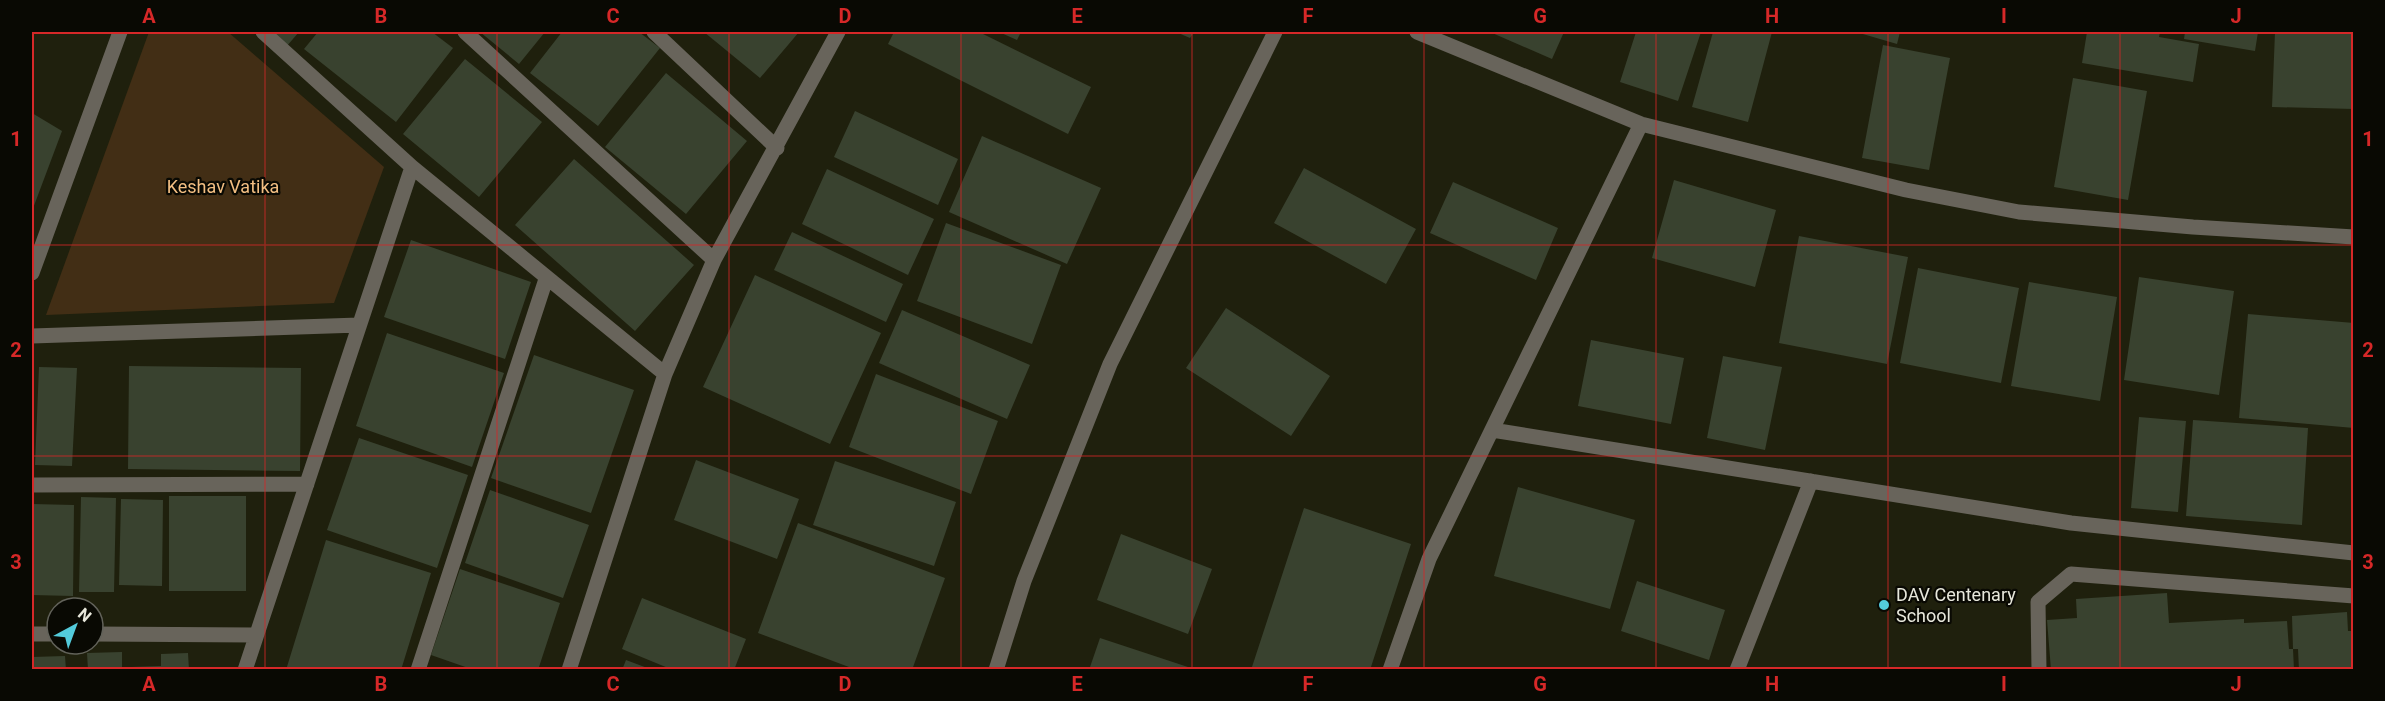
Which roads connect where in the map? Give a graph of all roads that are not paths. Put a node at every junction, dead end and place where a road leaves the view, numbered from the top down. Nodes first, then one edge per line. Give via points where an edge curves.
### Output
1 (120, 32) edge
2 (262, 32) edge
3 (465, 32) edge
4 (654, 32) edge
5 (838, 32) edge
6 (1275, 32) edge
7 (1417, 32) edge
8 (1641, 124) junction
9 (777, 148) junction
10 (412, 166) junction
11 (2354, 237) edge
12 (714, 260) junction
13 (32, 273) edge
14 (546, 279) junction
15 (359, 325) junction
16 (32, 336) edge
17 (665, 374) junction
18 (1492, 430) junction
19 (1811, 481) junction
20 (306, 484) junction
21 (32, 485) edge
22 (2354, 553) edge
23 (2354, 596) edge
24 (105, 634) edge
25 (255, 635) junction
26 (245, 669) edge
27 (418, 669) edge
28 (568, 669) edge
29 (996, 669) edge
30 (1390, 669) edge
31 (1737, 669) edge
32 (2039, 669) edge

1 - 13 street
2 - 10 street
3 - 12 street
4 - 9 street
5 - 9 street
6 - 29 street via 1110,364 1024,581
7 - 8 street
8 - 11 street via 1906,190 2019,212
8 - 18 street
9 - 12 street
10 - 14 street
10 - 15 street
12 - 17 street
14 - 17 street
14 - 27 street
15 - 16 street
15 - 20 street
17 - 28 street
18 - 19 street
18 - 30 street via 1429,559
19 - 22 street via 2071,523
19 - 31 street
20 - 21 street
20 - 25 street
23 - 32 street via 2071,574 2038,602
24 - 25 street
25 - 26 street

